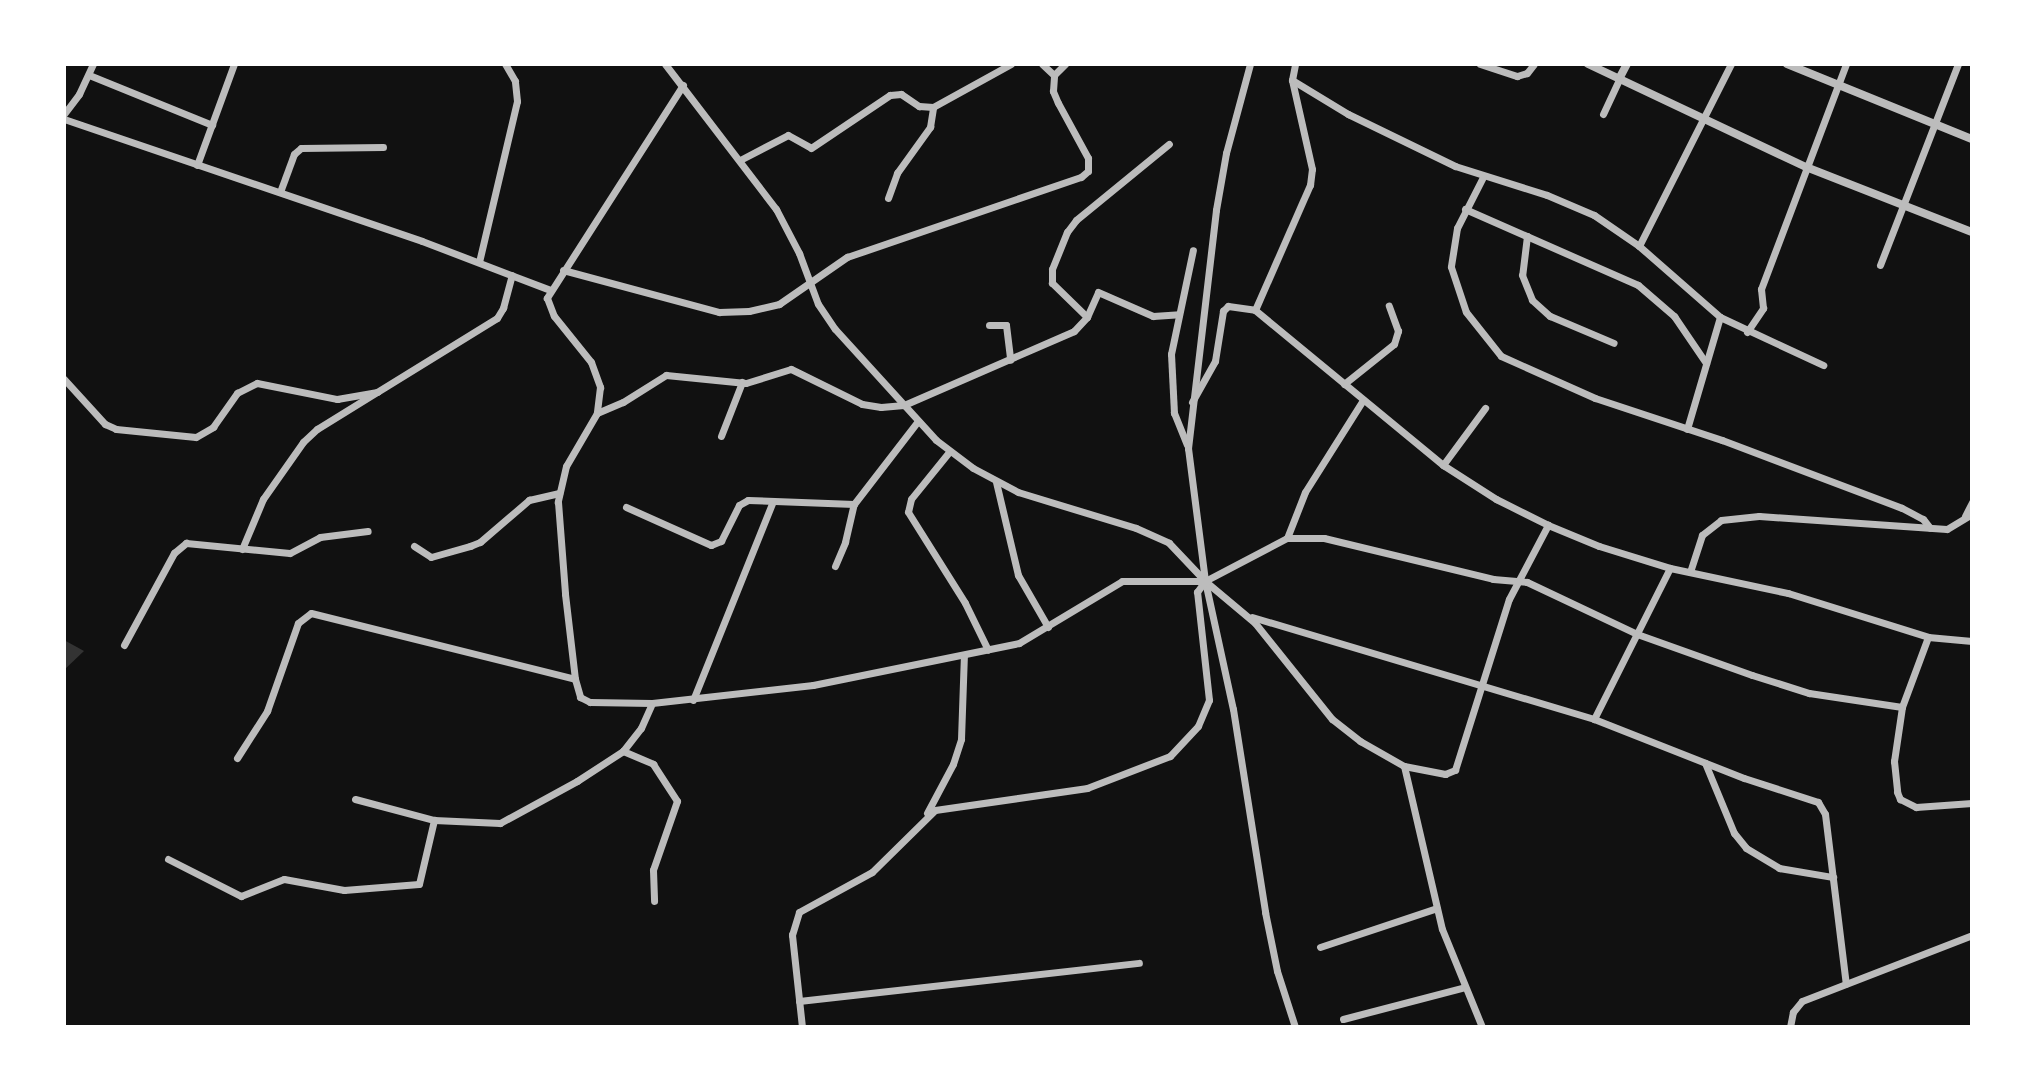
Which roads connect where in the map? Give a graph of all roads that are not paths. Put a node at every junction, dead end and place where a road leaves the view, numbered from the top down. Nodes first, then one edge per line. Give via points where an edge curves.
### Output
1 (93, 64) edge
2 (234, 64) edge
3 (505, 64) edge
4 (665, 64) edge
5 (1011, 64) edge
6 (1042, 64) edge
7 (1065, 64) edge
8 (1250, 64) edge
9 (1295, 64) edge
10 (1480, 64) edge
11 (1534, 64) edge
12 (1588, 64) edge
13 (1627, 64) edge
14 (1731, 64) edge
15 (1787, 64) edge
16 (1846, 64) edge
17 (1958, 64) edge
18 (89, 75) junction
19 (1054, 75) junction
20 (1619, 79) junction
21 (1292, 80) junction
22 (683, 85) junction
23 (1837, 87) junction
24 (933, 107) junction
25 (1603, 114) dead end
26 (64, 116) edge
27 (1704, 119) junction
28 (212, 125) junction
29 (1934, 125) junction
30 (1972, 139) edge
31 (1169, 144) dead end
32 (383, 147) dead end
33 (740, 160) junction
34 (197, 165) junction
35 (1806, 167) junction
36 (1483, 177) junction
37 (280, 192) junction
38 (888, 198) dead end
39 (1902, 208) junction
40 (1465, 209) junction
41 (1972, 232) edge
42 (1527, 236) junction
43 (1639, 246) junction
44 (1193, 250) dead end
45 (479, 262) junction
46 (1880, 265) dead end
47 (563, 270) junction
48 (512, 275) junction
49 (810, 282) junction
50 (550, 290) junction
51 (1389, 306) dead end
52 (1255, 310) junction
53 (1179, 314) junction
54 (1087, 317) junction
55 (1720, 317) junction
56 (989, 325) dead end
57 (1747, 332) junction
58 (1614, 343) dead end
59 (1010, 360) junction
60 (1706, 363) junction
61 (1823, 365) dead end
62 (64, 379) edge
63 (742, 382) junction
64 (1344, 384) junction
65 (377, 392) junction
66 (1363, 400) junction
67 (904, 405) junction
68 (1191, 405) junction
69 (1485, 408) dead end
70 (597, 413) junction
71 (918, 421) junction
72 (1687, 429) junction
73 (721, 436) dead end
74 (1188, 448) junction
75 (949, 452) junction
76 (1443, 465) junction
77 (996, 482) junction
78 (559, 493) junction
79 (773, 501) junction
80 (1972, 502) edge
81 (854, 504) junction
82 (626, 507) dead end
83 (1968, 516) edge
84 (1548, 525) junction
85 (1930, 528) junction
86 (368, 531) dead end
87 (1287, 538) junction
88 (414, 546) dead end
89 (242, 549) junction
90 (835, 566) dead end
91 (1670, 568) junction
92 (1690, 572) junction
93 (1205, 581) junction
94 (1516, 581) junction
95 (1247, 615) junction
96 (1048, 627) junction
97 (1637, 634) junction
98 (1928, 637) junction
99 (1972, 641) edge
100 (124, 645) dead end
101 (988, 650) junction
102 (964, 655) junction
103 (575, 679) junction
104 (1480, 687) junction
105 (693, 700) junction
106 (652, 703) junction
107 (1902, 707) junction
108 (1594, 719) junction
109 (623, 751) junction
110 (237, 758) dead end
111 (1705, 763) junction
112 (1404, 766) junction
113 (355, 799) dead end
114 (1972, 803) edge
115 (926, 815) junction
116 (434, 820) junction
117 (168, 859) dead end
118 (1833, 877) junction
119 (654, 901) dead end
120 (1437, 908) junction
121 (1972, 935) edge
122 (1320, 947) dead end
123 (1139, 963) dead end
124 (1846, 984) junction
125 (1465, 987) junction
126 (799, 1001) junction
127 (1343, 1019) dead end
128 (802, 1027) edge
129 (1295, 1027) edge
130 (1482, 1027) edge
131 (1790, 1027) edge

1 - 18 street
2 - 28 street
3 - 45 street via 515,81 517,101
4 - 22 street
5 - 24 street
6 - 19 street
7 - 19 street
8 - 68 street via 1226,153
9 - 21 street
10 - 11 street via 1508,75 1527,73
12 - 20 street
13 - 20 street
14 - 27 street
15 - 23 street
16 - 23 street
17 - 29 street
18 - 26 street
18 - 28 street
19 - 49 street via 1053,91 1088,158 1088,171 1081,177 847,257
20 - 25 street
20 - 27 street
21 - 36 street via 1348,114
21 - 52 street via 1311,161 1310,185
22 - 33 street
22 - 47 street
23 - 29 street
23 - 35 street
24 - 33 street via 890,95 811,148 788,135
24 - 38 street via 930,127 897,173
26 - 34 street
27 - 35 street
27 - 43 street
28 - 34 street
29 - 30 street
29 - 39 street
31 - 54 street via 1067,232 1051,276 1055,288
32 - 37 street via 301,148
33 - 49 street via 789,231
34 - 37 street
35 - 39 street
35 - 57 street via 1761,289 1763,308
36 - 40 street
36 - 43 street via 1568,202
37 - 45 street
39 - 41 street
39 - 46 street
40 - 42 street
40 - 72 street via 1451,267 1466,312 1491,347 1524,370
42 - 58 street via 1522,275 1532,300 1550,316
42 - 60 street via 1651,294 1674,316
43 - 55 street
44 - 53 street
45 - 48 street
47 - 49 street via 719,312 779,304
47 - 50 street
48 - 50 street
48 - 65 street via 497,318
49 - 67 street via 835,329
50 - 70 street via 547,298 554,316 597,376
51 - 64 street via 1398,331 1394,344
52 - 64 street
52 - 68 street via 1228,306 1223,311 1215,361
53 - 54 street via 1153,316 1101,292
53 - 74 street via 1171,377 1174,413
54 - 59 street via 1074,331
55 - 57 street
55 - 60 street
56 - 59 street via 1006,325
57 - 61 street
59 - 67 street
60 - 72 street
62 - 65 street via 105,424 185,437 204,434 237,393 257,383 337,399
63 - 67 street via 791,369 862,404
63 - 70 street via 666,375
63 - 73 street
64 - 66 street
65 - 89 street via 303,442 263,499
66 - 76 street
66 - 87 street via 1305,492
67 - 71 street
68 - 74 street
69 - 76 street
70 - 78 street via 566,466
71 - 75 street
71 - 81 street
72 - 85 street via 1902,508
74 - 93 street
75 - 77 street
75 - 101 street via 911,499 908,512
76 - 84 street
77 - 93 street via 1155,535 1181,552
77 - 96 street via 1018,575
78 - 88 street via 529,500 480,542 431,557
78 - 103 street
79 - 81 street
79 - 82 street via 739,505 721,541 711,545
79 - 105 street
80 - 83 street
81 - 90 street
83 - 85 street via 1947,529
84 - 91 street
84 - 94 street
85 - 92 street via 1734,517 1702,535
86 - 89 street via 320,537 290,553
87 - 93 street
87 - 94 street via 1334,539
89 - 100 street via 180,546
91 - 92 street
91 - 97 street
92 - 98 street via 1788,593
93 - 95 street
93 - 96 street via 1122,581
93 - 115 street via 1195,598 1209,700 1180,749 1148,767 1087,788 944,807
93 - 129 street via 1233,709 1277,971
94 - 97 street via 1536,585
94 - 104 street
95 - 104 street
95 - 112 street via 1332,719
96 - 101 street via 1019,643
97 - 107 street via 1809,693
97 - 108 street
98 - 99 street
98 - 107 street
101 - 102 street
102 - 105 street via 784,690
102 - 115 street via 961,739
103 - 106 street via 585,701
103 - 110 street via 311,613 298,623 267,711
104 - 108 street
104 - 112 street via 1455,770 1445,774
105 - 106 street
106 - 109 street
107 - 114 street via 1894,761 1900,799 1908,806
108 - 111 street
109 - 116 street via 500,823
109 - 119 street via 653,764 677,801 653,870
111 - 118 street via 1734,833 1746,848 1779,868
111 - 118 street via 1818,802 1825,814
112 - 120 street
113 - 116 street
115 - 126 street via 872,872 794,918
116 - 117 street via 419,884 344,890 278,879 241,896
118 - 124 street
120 - 122 street
120 - 125 street
121 - 124 street
123 - 126 street
124 - 131 street via 1802,1001
125 - 127 street
125 - 130 street
126 - 128 street

